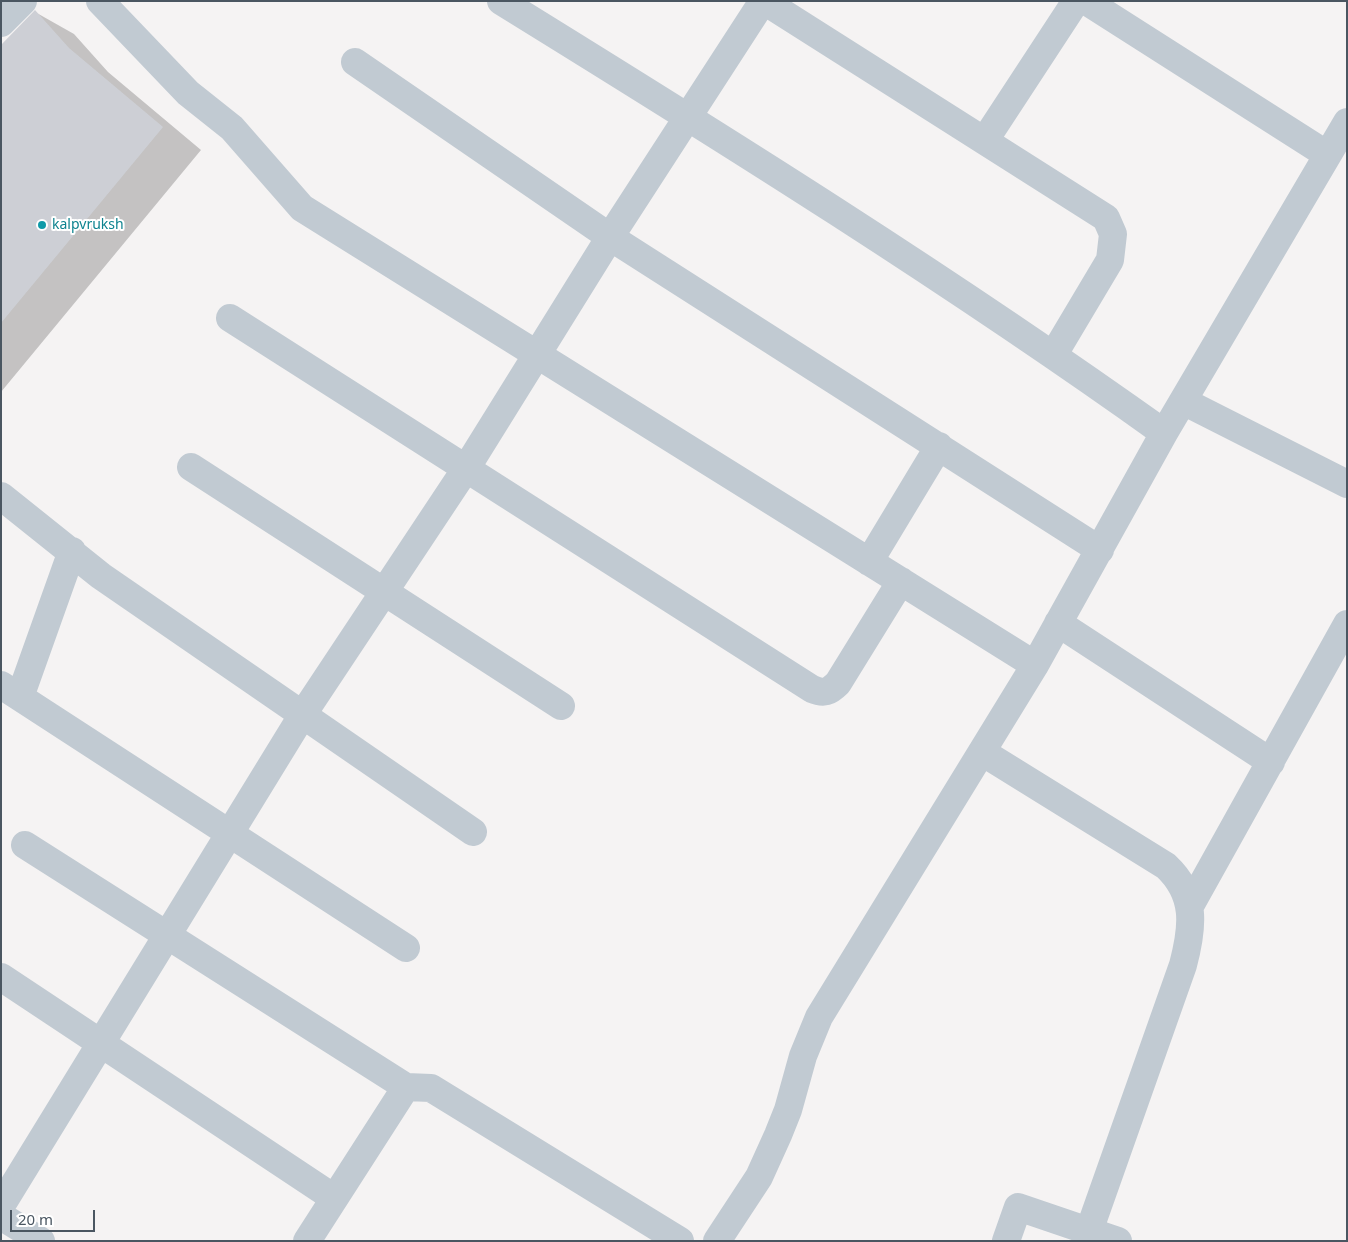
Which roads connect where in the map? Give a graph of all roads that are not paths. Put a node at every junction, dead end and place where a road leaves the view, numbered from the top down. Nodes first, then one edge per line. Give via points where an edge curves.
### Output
1 (23, 1) edge
2 (100, 1) edge
3 (501, 1) edge
4 (764, 1) edge
5 (1076, 1) edge
6 (1086, 1) edge
7 (1, 23) edge
8 (356, 62) dead end
9 (688, 116) junction
10 (1347, 122) edge
11 (985, 140) junction
12 (1326, 154) junction
13 (610, 237) junction
14 (230, 318) dead end
15 (1054, 354) junction
16 (536, 355) junction
17 (1183, 401) junction
18 (1164, 433) junction
19 (939, 446) junction
20 (191, 467) dead end
21 (466, 467) junction
22 (1347, 484) edge
23 (1, 496) edge
24 (1100, 550) junction
25 (72, 551) junction
26 (869, 562) junction
27 (901, 581) junction
28 (384, 592) junction
29 (1058, 623) junction
30 (1347, 624) edge
31 (1035, 665) junction
32 (10, 691) edge
33 (562, 706) dead end
34 (303, 714) junction
35 (982, 752) junction
36 (1270, 762) junction
37 (230, 832) junction
38 (473, 832) dead end
39 (25, 845) dead end
40 (1190, 906) junction
41 (167, 936) junction
42 (406, 948) dead end
43 (1, 977) edge
44 (102, 1042) junction
45 (406, 1087) junction
46 (334, 1198) junction
47 (1, 1206) edge
48 (1, 1216) edge
49 (1089, 1230) junction
50 (41, 1241) edge
51 (307, 1241) edge
52 (680, 1241) edge
53 (717, 1241) edge
54 (1006, 1241) edge
55 (1118, 1241) edge

1 - 7 street
2 - 16 street via 188,93 232,128 302,208
3 - 9 street
4 - 9 street
4 - 11 street
5 - 11 street
6 - 12 street
8 - 13 street
9 - 13 street
9 - 15 street
10 - 12 street
11 - 15 street via 1100,213 1113,234 1110,260
12 - 17 street
13 - 16 street
13 - 19 street
14 - 21 street
15 - 18 street
16 - 21 street
16 - 26 street
17 - 18 street
17 - 22 street
18 - 24 street
19 - 24 street
19 - 26 street
20 - 28 street
21 - 27 street via 821,692 829,691 838,683
21 - 28 street
23 - 25 street
24 - 29 street
25 - 32 street
25 - 34 street via 101,576
26 - 27 street
27 - 31 street
28 - 33 street
28 - 34 street
29 - 31 street
29 - 36 street
30 - 36 street
31 - 35 street
32 - 37 street
34 - 37 street
34 - 38 street
35 - 40 street via 1166,866 1185,888
35 - 53 street via 819,1017 803,1056 788,1110 759,1177
36 - 40 street
37 - 41 street
37 - 42 street
39 - 41 street
40 - 49 street via 1189,942 1183,965
41 - 44 street
41 - 45 street
43 - 44 street
44 - 46 street
44 - 47 street
45 - 46 street
45 - 52 street via 431,1088
46 - 51 street
48 - 50 street
49 - 54 street via 1018,1207
49 - 55 street

